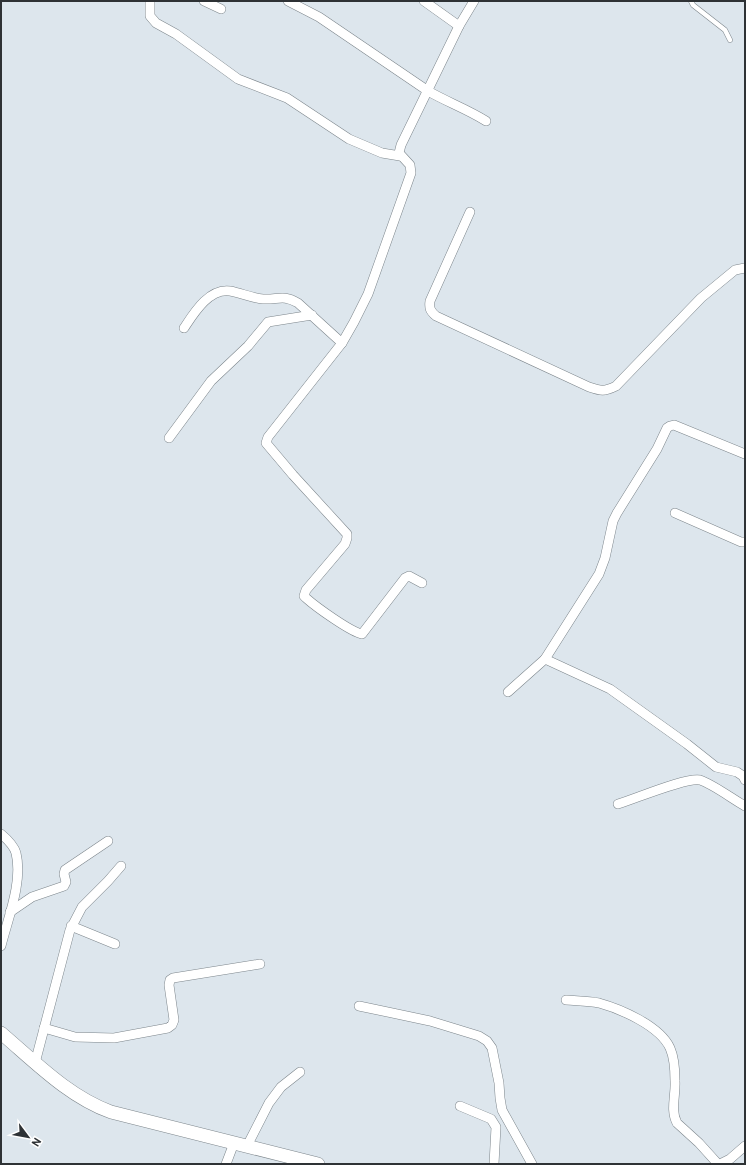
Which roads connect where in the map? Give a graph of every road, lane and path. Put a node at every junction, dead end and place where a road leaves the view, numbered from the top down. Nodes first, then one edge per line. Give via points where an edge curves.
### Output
1 (150, 1) edge
2 (204, 1) edge
3 (288, 1) edge
4 (424, 1) edge
5 (474, 1) edge
6 (691, 1) edge
7 (221, 8) dead end
8 (459, 26) junction
9 (730, 40) dead end
10 (428, 91) junction
11 (486, 121) dead end
12 (400, 156) junction
13 (470, 212) dead end
14 (745, 268) edge
15 (312, 315) junction
16 (184, 328) dead end
17 (342, 342) junction
18 (169, 438) dead end
19 (745, 454) edge
20 (675, 513) dead end
21 (745, 542) edge
22 (422, 583) dead end
23 (545, 659) junction
24 (508, 692) dead end
25 (745, 780) edge
26 (618, 804) dead end
27 (745, 806) edge
28 (1, 834) edge
29 (108, 840) dead end
30 (121, 866) dead end
31 (10, 912) junction
32 (71, 926) junction
33 (115, 944) dead end
34 (1, 946) edge
35 (260, 964) dead end
36 (566, 1000) dead end
37 (359, 1006) dead end
38 (44, 1028) junction
39 (1, 1033) edge
40 (35, 1063) junction
41 (300, 1072) dead end
42 (460, 1106) dead end
43 (234, 1143) junction
44 (247, 1146) junction
45 (745, 1146) edge
46 (226, 1164) edge
47 (318, 1164) edge
48 (494, 1164) edge
49 (532, 1164) edge
50 (719, 1164) edge

1 - 12 street via 150,16 156,23 176,34 238,78 287,98 349,139 382,153
2 - 7 street
3 - 10 street via 319,16
4 - 8 street
5 - 8 street
6 - 9 lane via 725,30
8 - 10 street
10 - 11 street
10 - 12 street via 401,146
12 - 17 street via 410,165 411,173 368,294
13 - 14 street via 430,301 431,312 598,390 606,391 616,386 700,298 735,270
15 - 16 street via 291,298 260,298 228,291 214,295 200,306
15 - 17 street
15 - 18 street via 268,322 248,346 211,381
17 - 22 street via 266,440 269,448 347,534 345,544 306,590 304,596 340,622 362,634 405,578 409,576
19 - 23 street via 674,425 667,428 613,521 599,574
20 - 21 street
23 - 24 street
23 - 25 street via 610,689 716,767 737,772
26 - 27 street via 684,781 699,780
28 - 31 street via 7,838 16,852 19,874
29 - 31 street via 65,870 64,886 32,897
30 - 32 street via 82,907
31 - 34 street
32 - 33 street
32 - 38 street
35 - 38 street via 170,980 174,1020 168,1028 114,1038 75,1037
36 - 50 street via 598,1003 621,1011 639,1019 665,1040 670,1048 675,1081 675,1120
37 - 49 street via 430,1021 487,1040 492,1048 502,1110
38 - 40 street
39 - 40 main road
40 - 43 main road via 84,1100 99,1108
41 - 44 street via 281,1087 269,1103
42 - 48 street via 494,1122
43 - 44 main road
43 - 46 street
44 - 47 main road via 283,1158
45 - 50 street

